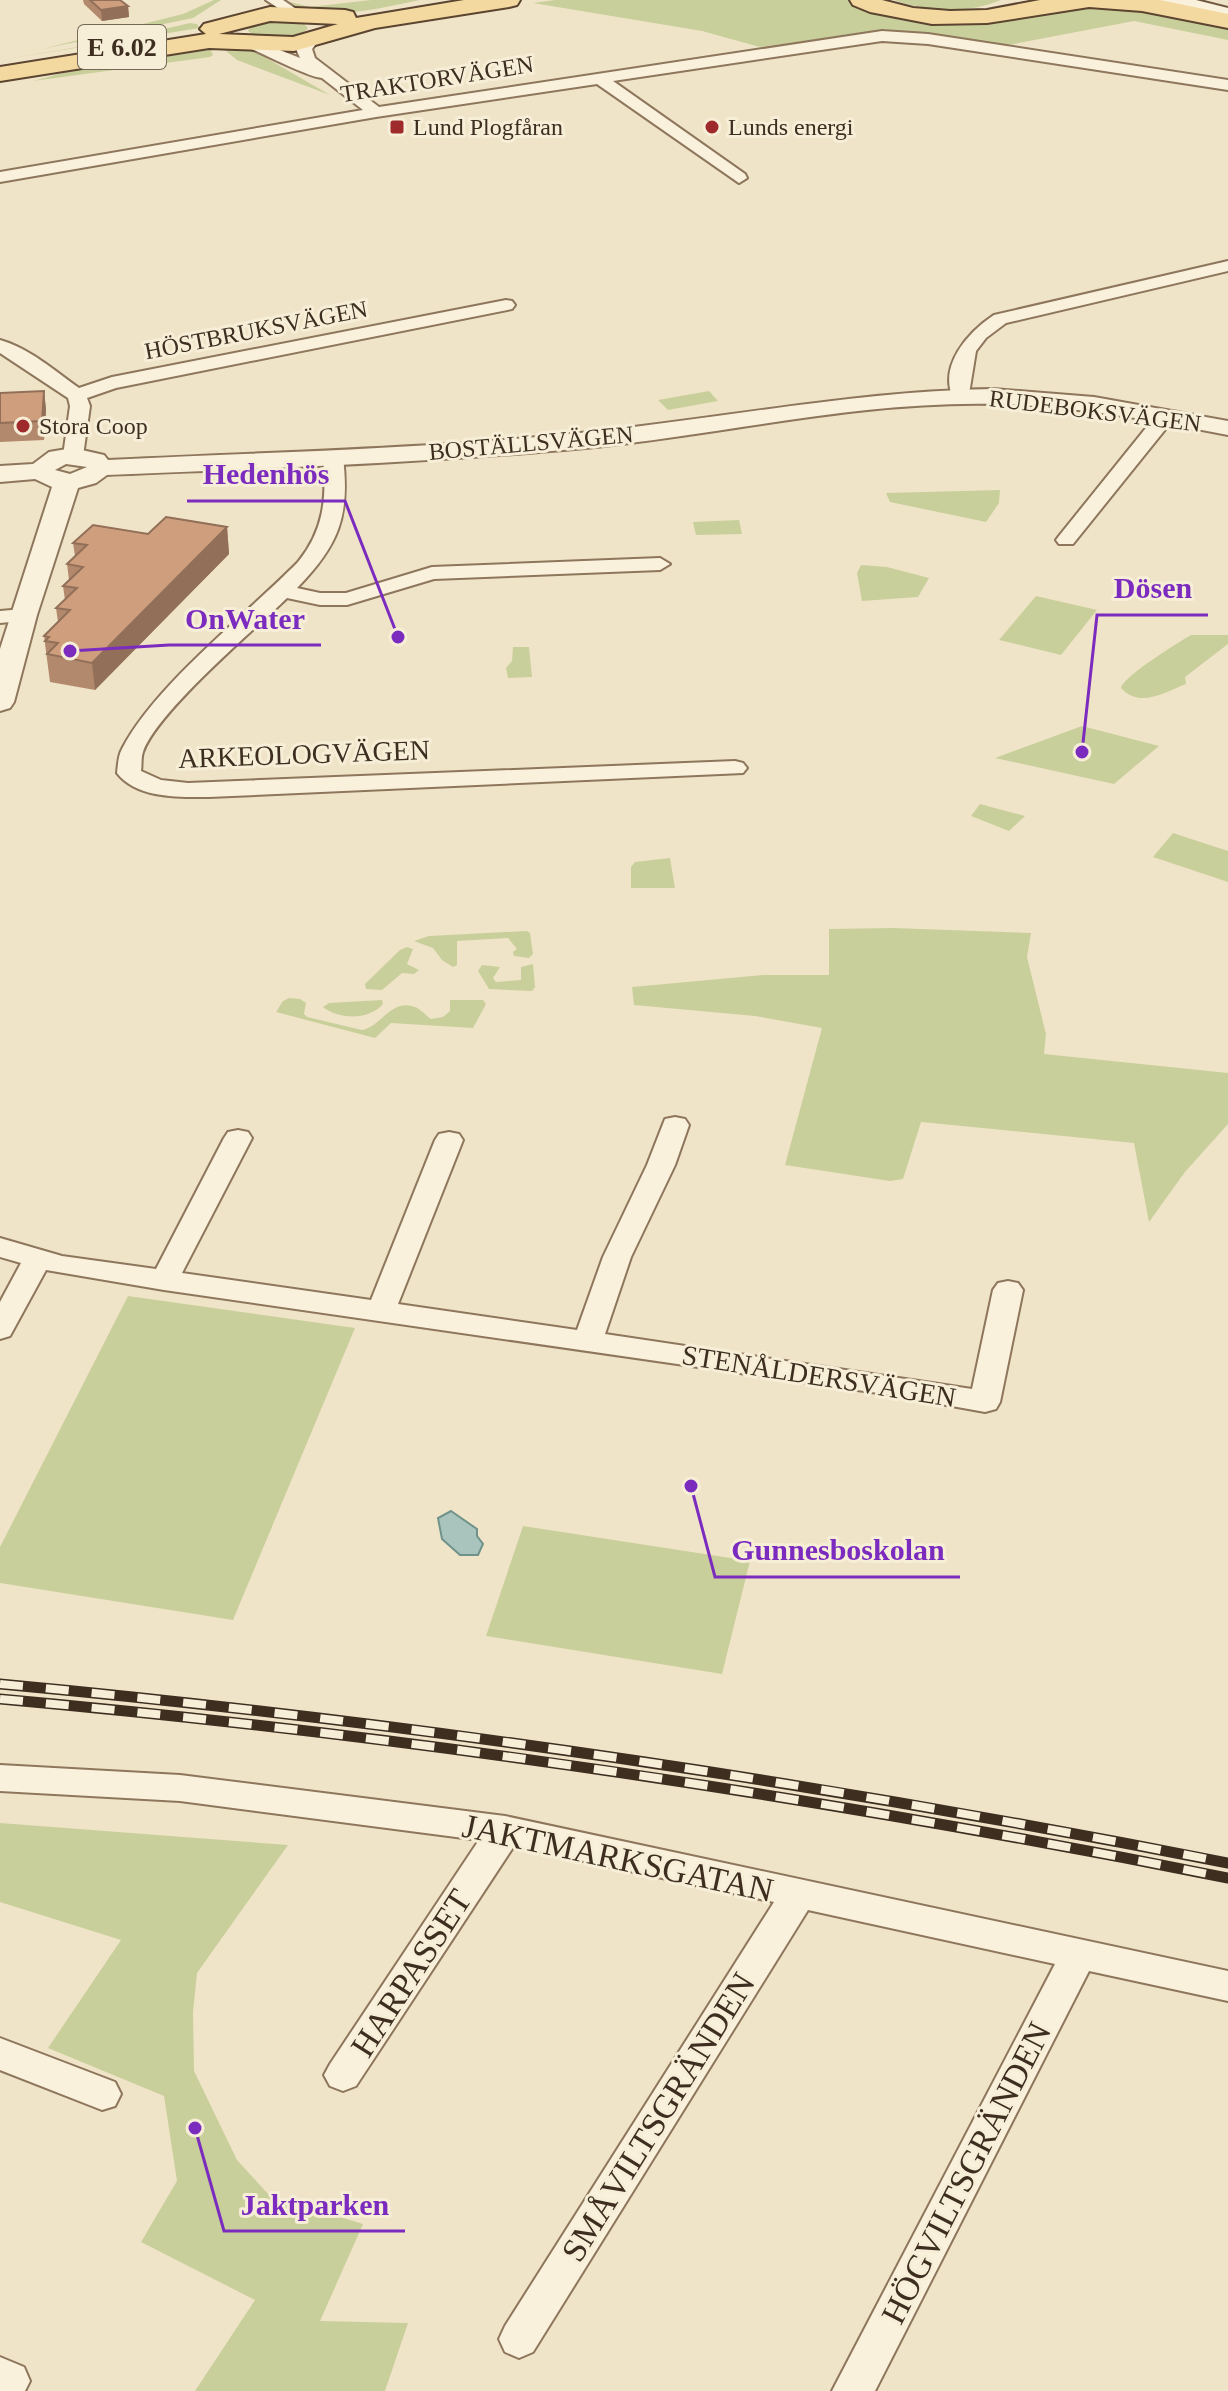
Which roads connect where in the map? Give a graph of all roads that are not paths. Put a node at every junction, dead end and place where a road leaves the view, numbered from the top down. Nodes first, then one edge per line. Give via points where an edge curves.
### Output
1 (273, 0) edge
2 (509, 0) edge
3 (534, 0) edge
4 (861, 0) edge
5 (885, 0) edge
6 (1018, 0) edge
7 (1144, 0) edge
8 (1167, 0) edge
9 (457, 3) edge
10 (1193, 6) joint
11 (1228, 18) edge
12 (248, 24) edge
13 (309, 27) junction
14 (0, 64) edge
15 (0, 74) edge
16 (599, 78) junction
17 (331, 80) junction
18 (1228, 85) edge
19 (376, 112) junction
20 (0, 177) edge
21 (739, 178) dead end
22 (1228, 266) edge
23 (506, 305) dead end
24 (0, 346) edge
25 (77, 395) junction
26 (961, 396) junction
27 (1165, 417) junction
28 (1228, 428) edge
29 (333, 457) junction
30 (60, 469) junction
31 (0, 474) edge
32 (1066, 540) dead end
33 (660, 564) dead end
34 (284, 591) junction
35 (11, 616) edge
36 (0, 702) edge
37 (735, 768) dead end
38 (675, 1125) dead end
39 (238, 1138) dead end
40 (449, 1140) dead end
41 (0, 1247) edge
42 (38, 1258) junction
43 (164, 1281) junction
44 (1008, 1290) dead end
45 (381, 1311) junction
46 (0, 1329) edge
47 (587, 1342) junction
48 (0, 1778) edge
49 (505, 1830) junction
50 (798, 1895) junction
51 (1078, 1956) junction
52 (1223, 1985) edge
53 (0, 2054) edge
54 (343, 2075) dead end
55 (102, 2094) dead end
56 (519, 2339) dead end
57 (853, 2391) edge

1 - 13 street
2 - 9 main road
3 - 9 main road
4 - 11 main road via 936,18 992,16 1101,0
5 - 6 main road via 944,12
7 - 11 main road
8 - 10 main road
9 - 13 main road via 372,21
10 - 11 main road
12 - 13 main road via 283,45
12 - 14 main road, E 6.02
12 - 15 main road, E 6.02 via 209,41
12 - 17 street via 278,53
13 - 17 street via 305,54
16 - 18 street, TRAKTORVÄGEN via 882,36
16 - 19 street, TRAKTORVÄGEN
16 - 21 street
17 - 19 street
19 - 20 street, TRAKTORVÄGEN
22 - 26 street via 1000,319 967,347 959,372
23 - 25 street, HÖSTBRUKSVÄGEN via 127,379
24 - 25 street
25 - 30 street via 80,406
26 - 27 street, RUDEBOKSVÄGEN
26 - 29 street, BOSTÄLLSVÄGEN via 587,440
27 - 28 street, RUDEBOKSVÄGEN
27 - 32 street
29 - 30 street, BOSTÄLLSVÄGEN via 100,468 90,477
29 - 34 street, ARKEOLOGVÄGEN via 334,518 314,558
30 - 31 street, BOSTÄLLSVÄGEN
30 - 35 street
33 - 34 street via 432,573 347,599
34 - 37 street, ARKEOLOGVÄGEN via 209,658 160,713 129,756 129,773 167,788 204,790
35 - 36 street
38 - 47 street via 617,1257
39 - 43 street
40 - 45 street
41 - 42 street, STENÅLDERSVÄGEN
42 - 43 street, STENÅLDERSVÄGEN
42 - 46 street
43 - 45 street, STENÅLDERSVÄGEN
44 - 47 street, STENÅLDERSVÄGEN via 985,1402
45 - 47 street, STENÅLDERSVÄGEN
48 - 49 street, JAKTMARKSGATAN via 180,1788
49 - 50 street, JAKTMARKSGATAN
49 - 54 street, HARPASSET
50 - 51 street, JAKTMARKSGATAN
50 - 56 street, SMÅVILTSGRÄNDEN
51 - 52 street, JAKTMARKSGATAN
51 - 57 street, HÖGVILTSGRÄNDEN
53 - 55 street

